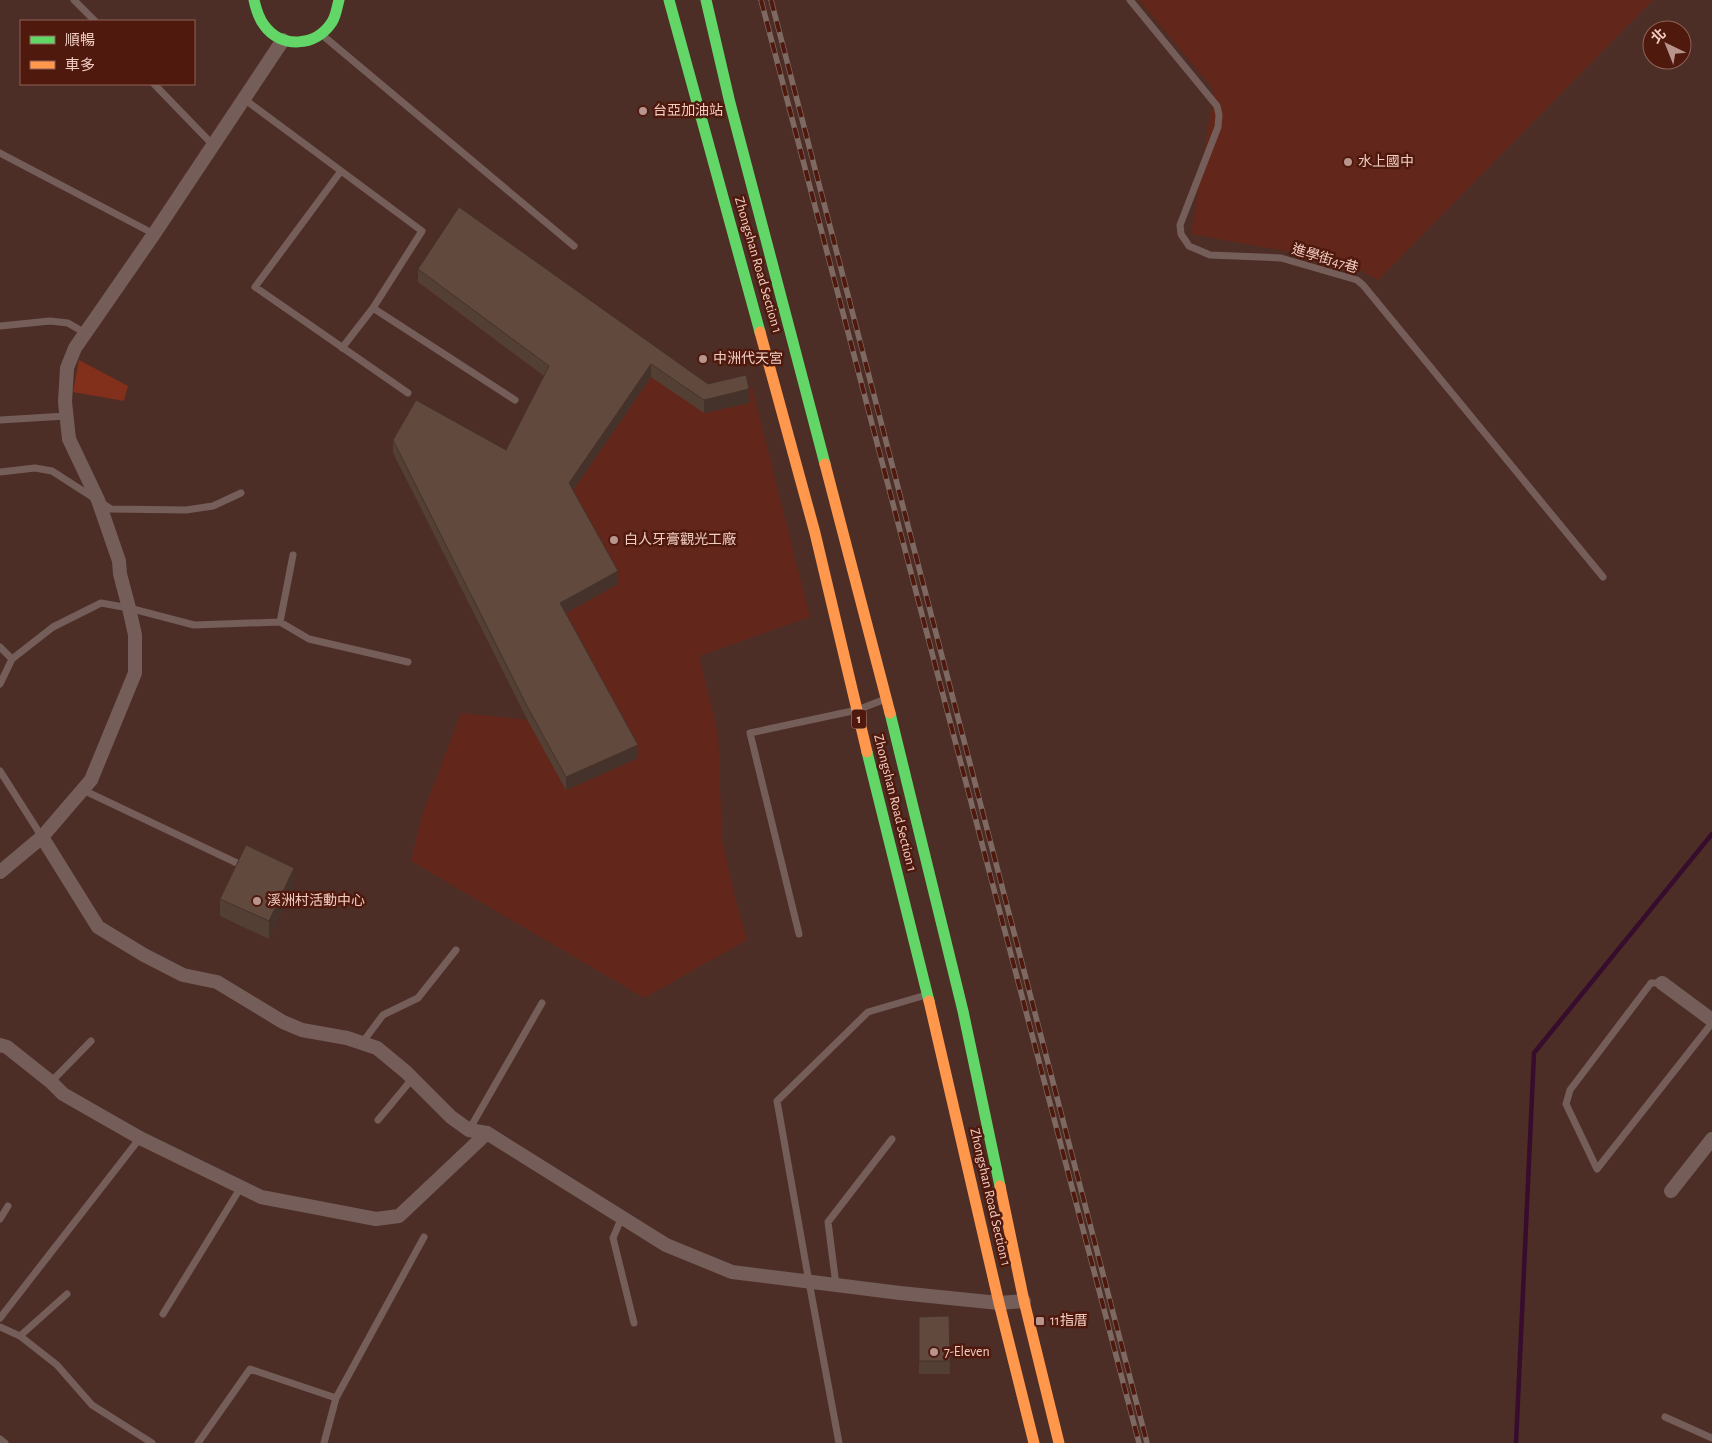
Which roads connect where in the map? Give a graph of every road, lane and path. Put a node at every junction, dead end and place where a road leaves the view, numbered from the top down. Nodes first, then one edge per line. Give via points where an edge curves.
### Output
1 (74, 0) edge
2 (254, 0) edge
3 (339, 0) edge
4 (669, 0) edge
5 (706, 0) edge
6 (1130, 0) edge
7 (94, 20) edge
8 (321, 34) junction
9 (282, 40) junction
10 (155, 85) edge
11 (244, 99) junction
12 (722, 104) junction
13 (698, 107) junction
14 (213, 145) junction
15 (0, 153) edge
16 (341, 171) junction
17 (154, 234) junction
18 (574, 246) dead end
19 (374, 308) junction
20 (0, 326) edge
21 (85, 333) junction
22 (342, 348) junction
23 (408, 393) dead end
24 (515, 400) dead end
25 (66, 416) junction
26 (0, 420) edge
27 (0, 472) edge
28 (241, 493) dead end
29 (98, 500) junction
30 (293, 555) dead end
31 (1602, 577) dead end
32 (130, 608) junction
33 (280, 622) junction
34 (0, 647) edge
35 (12, 659) junction
36 (408, 662) dead end
37 (0, 684) edge
38 (887, 699) junction
39 (857, 710) junction
40 (0, 771) edge
41 (83, 790) junction
42 (42, 837) junction
43 (240, 864) edge
44 (0, 872) edge
45 (799, 934) dead end
46 (456, 950) dead end
47 (1662, 983) joint
48 (927, 995) junction
49 (542, 1003) dead end
50 (1712, 1022) edge
51 (91, 1041) dead end
52 (362, 1043) junction
53 (0, 1045) edge
54 (412, 1080) junction
55 (51, 1082) junction
56 (378, 1120) dead end
57 (469, 1130) junction
58 (487, 1133) junction
59 (140, 1138) junction
60 (892, 1139) dead end
61 (1712, 1139) edge
62 (241, 1187) junction
63 (1672, 1191) dead end
64 (8, 1206) dead end
65 (621, 1218) junction
66 (0, 1219) edge
67 (424, 1237) dead end
68 (809, 1282) junction
69 (836, 1285) junction
70 (66, 1294) dead end
71 (1024, 1301) junction
72 (999, 1303) junction
73 (163, 1314) dead end
74 (0, 1318) edge
75 (634, 1323) dead end
76 (0, 1327) edge
77 (20, 1336) junction
78 (336, 1398) junction
79 (1665, 1417) dead end
80 (1712, 1438) edge
81 (0, 1439) edge
82 (5, 1443) edge
83 (152, 1443) edge
84 (198, 1443) edge
85 (324, 1443) edge
86 (839, 1443) edge
87 (1034, 1443) edge
88 (1059, 1443) edge

1 - 7 lane
2 - 9 main road via 261,24
3 - 8 main road via 330,25
4 - 13 main road, Zhongshan Road Section 1 / 1
5 - 12 main road, Zhongshan Road Section 1
6 - 31 lane, 進學街47巷 via 1217,106 1218,127 1180,225 1181,234 1189,246 1210,255 1281,258 1357,280
8 - 9 main road via 296,42
8 - 18 lane
9 - 11 street
10 - 14 lane
11 - 14 street
11 - 16 lane
12 - 13 main road
12 - 38 main road, Zhongshan Road Section 1
13 - 39 main road, Zhongshan Road Section 1 / 1 via 815,533
14 - 17 street
15 - 17 lane
16 - 19 lane via 422,232
16 - 22 lane via 255,287
17 - 21 street
19 - 22 lane
19 - 24 lane
20 - 21 lane via 50,321 68,323
21 - 25 street via 67,368
22 - 23 lane
25 - 26 lane
25 - 29 street via 69,439
27 - 29 lane via 34,468 52,471
28 - 29 lane via 213,506 186,510 111,509
29 - 32 street via 119,561
30 - 33 lane
32 - 33 lane via 194,625
32 - 35 lane via 101,603 53,626
32 - 41 street via 136,673 91,780
33 - 36 lane via 309,639
34 - 35 lane
35 - 37 lane
38 - 39 lane
38 - 71 main road, Zhongshan Road Section 1 via 963,1011
39 - 45 lane via 750,734
39 - 48 main road, Zhongshan Road Section 1 / 1
40 - 42 lane
41 - 42 street
41 - 43 lane
42 - 44 street
42 - 52 street via 98,927 183,975 217,982 283,1022 302,1030
46 - 52 lane via 418,998 383,1016
47 - 50 street
47 - 50 lane via 1651,983 1566,1098 1597,1169
48 - 68 lane via 868,1012 777,1101
48 - 72 main road, Zhongshan Road Section 1 / 1
49 - 57 lane
51 - 55 lane
52 - 54 street via 377,1048
53 - 55 street
54 - 56 lane
54 - 57 street
55 - 59 street via 63,1094
57 - 58 street
58 - 62 street via 399,1216 376,1218 261,1198
58 - 65 street
59 - 62 street
59 - 74 lane
60 - 69 lane via 828,1222
61 - 63 street
62 - 73 lane
64 - 66 lane
65 - 68 street via 666,1246 732,1272
65 - 75 lane via 613,1238
67 - 78 lane
68 - 69 street
68 - 86 lane
69 - 72 street
70 - 77 lane
71 - 72 street
71 - 88 main road, Zhongshan Road Section 1
72 - 87 main road, Zhongshan Road Section 1 / 1
76 - 77 lane
77 - 83 lane via 57,1365 92,1404
78 - 84 lane via 250,1369
78 - 85 lane
79 - 80 lane
81 - 82 lane

